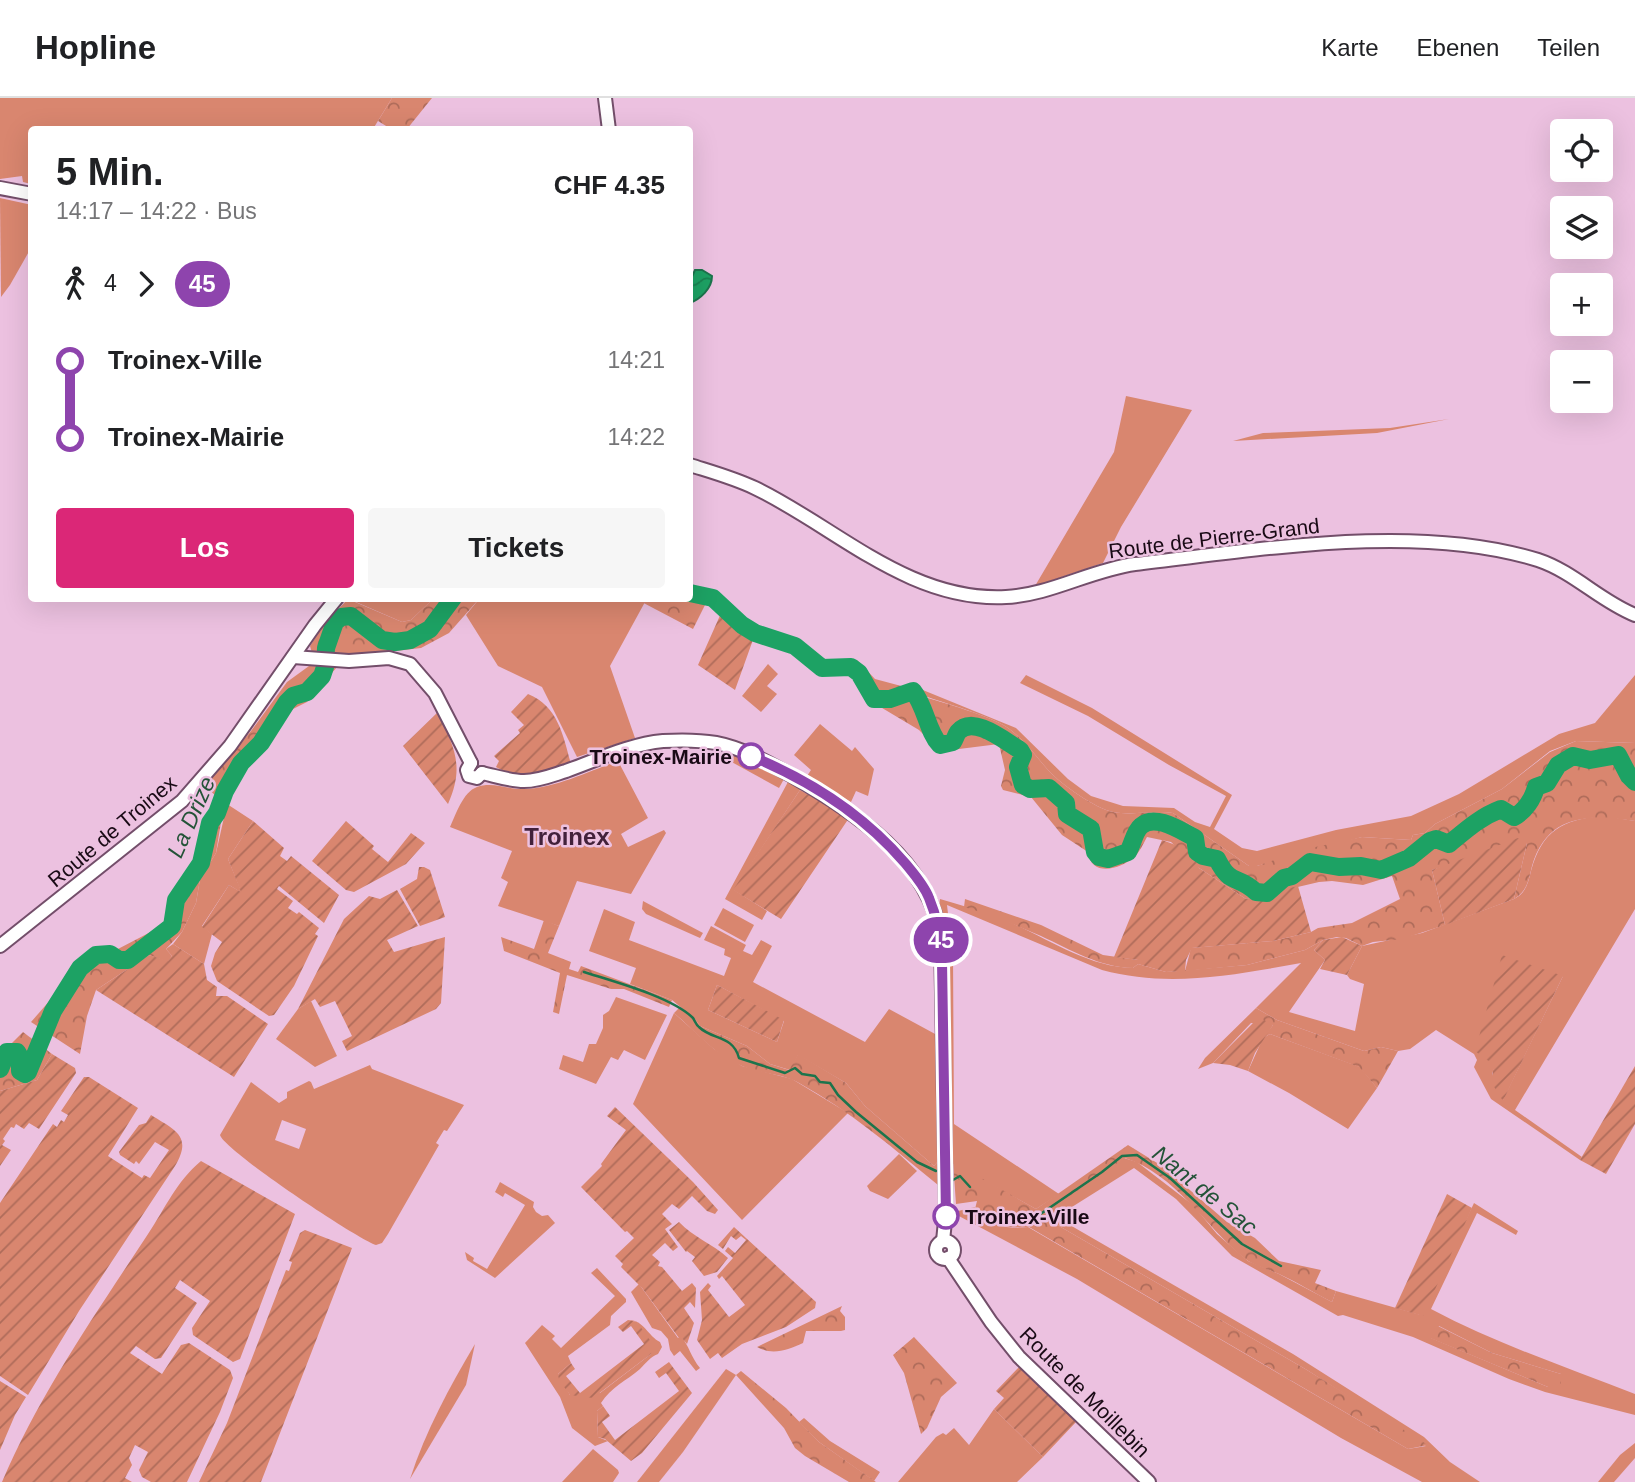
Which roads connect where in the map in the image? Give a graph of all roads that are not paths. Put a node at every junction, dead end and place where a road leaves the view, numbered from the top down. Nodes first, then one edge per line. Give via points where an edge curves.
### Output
1 (604, 98) edge
2 (609, 126) edge
3 (0, 188) edge
4 (28, 193) edge
5 (693, 466) edge
6 (334, 602) edge
7 (1635, 615) edge
8 (293, 657) junction
9 (0, 946) edge
10 (1149, 1482) edge

1 - 2 street
3 - 4 street
5 - 7 street, Route de Pierre-Grand via 754,487 886,566 972,595 1026,595 1127,565 1311,544 1408,542 1487,549 1539,561
6 - 8 street, Route de Troinex
8 - 9 street, Route de Troinex via 230,746 182,801
8 - 10 street, Route de Moillebin via 389,658 415,668 442,705 471,764 469,776 477,778 482,773 528,781 646,744 718,743 780,769 861,819 893,849 929,896 939,926 946,1212 943,1241 936,1251 940,1258 948,1258 1019,1357

